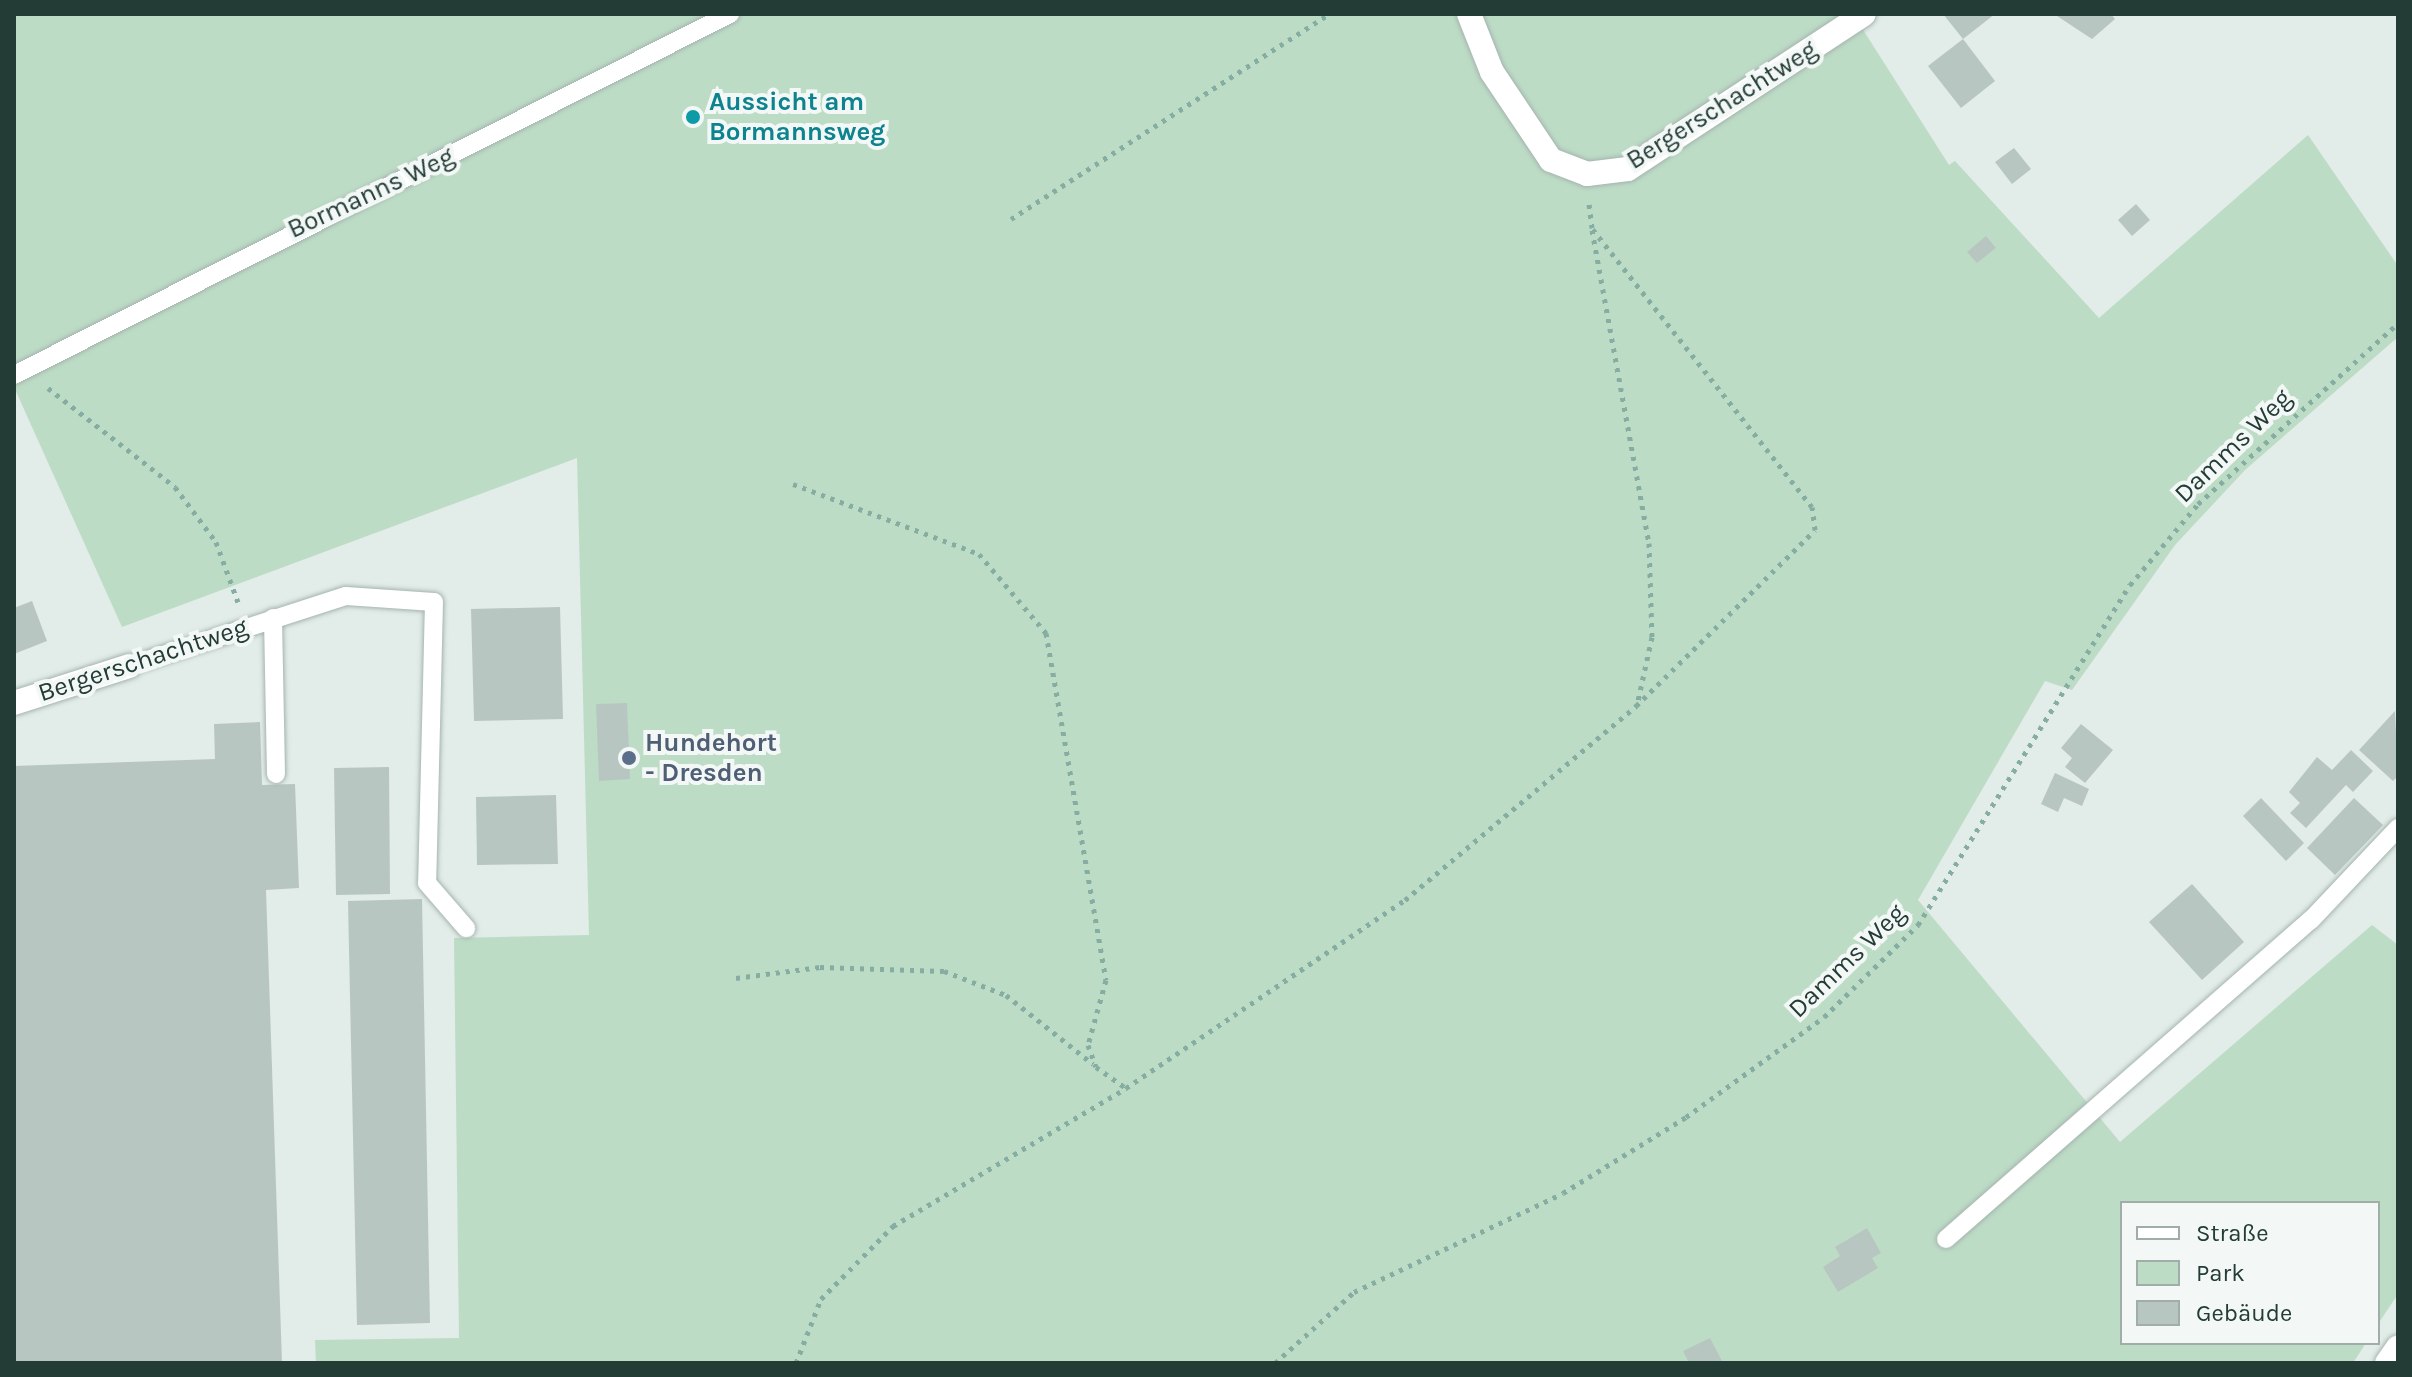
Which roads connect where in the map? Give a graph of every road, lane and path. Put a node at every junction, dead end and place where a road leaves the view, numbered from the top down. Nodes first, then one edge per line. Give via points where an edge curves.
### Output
1 (730, 14) edge
2 (1329, 14) edge
3 (1469, 14) edge
4 (1864, 14) edge
5 (1587, 174) junction
6 (1011, 219) dead end
7 (1592, 228) junction
8 (2398, 323) edge
9 (36, 366) junction
10 (14, 375) edge
11 (793, 484) dead end
12 (273, 618) junction
13 (246, 626) junction
14 (129, 666) joint
15 (14, 703) edge
16 (1636, 706) junction
17 (276, 774) dead end
18 (2398, 828) edge
19 (466, 928) dead end
20 (736, 978) dead end
21 (1096, 1067) junction
22 (1126, 1088) junction
23 (1946, 1239) dead end
24 (2398, 1347) edge
25 (796, 1363) edge
26 (1275, 1363) edge
27 (2387, 1363) edge

1 - 9 lane, Bormanns Weg via 562,104 309,221
2 - 6 path
3 - 5 street, Bergerschachtweg via 1492,72 1551,160
4 - 5 street, Bergerschachtweg via 1628,169
5 - 7 path
7 - 16 path via 1649,543 1652,637
7 - 16 path via 1812,507 1815,530
8 - 26 path, Damms Weg via 2198,504 2130,585 1918,925 1824,1017 1686,1117 1563,1193 1354,1292
9 - 10 lane, Bormanns Weg
9 - 13 path via 83,420 175,487 216,542
11 - 21 path via 979,554 1046,633 1106,980 1088,1045
12 - 13 lane, Bergerschachtweg
12 - 17 lane
12 - 19 lane, Bergerschachtweg via 346,596 434,602 427,883
13 - 14 lane, Bergerschachtweg
14 - 15 street, Bergerschachtweg
16 - 22 path via 1405,900
18 - 23 lane via 2311,920
20 - 21 path via 820,967 944,971 1006,995
21 - 22 path
22 - 25 path via 893,1226 821,1299
24 - 27 street

